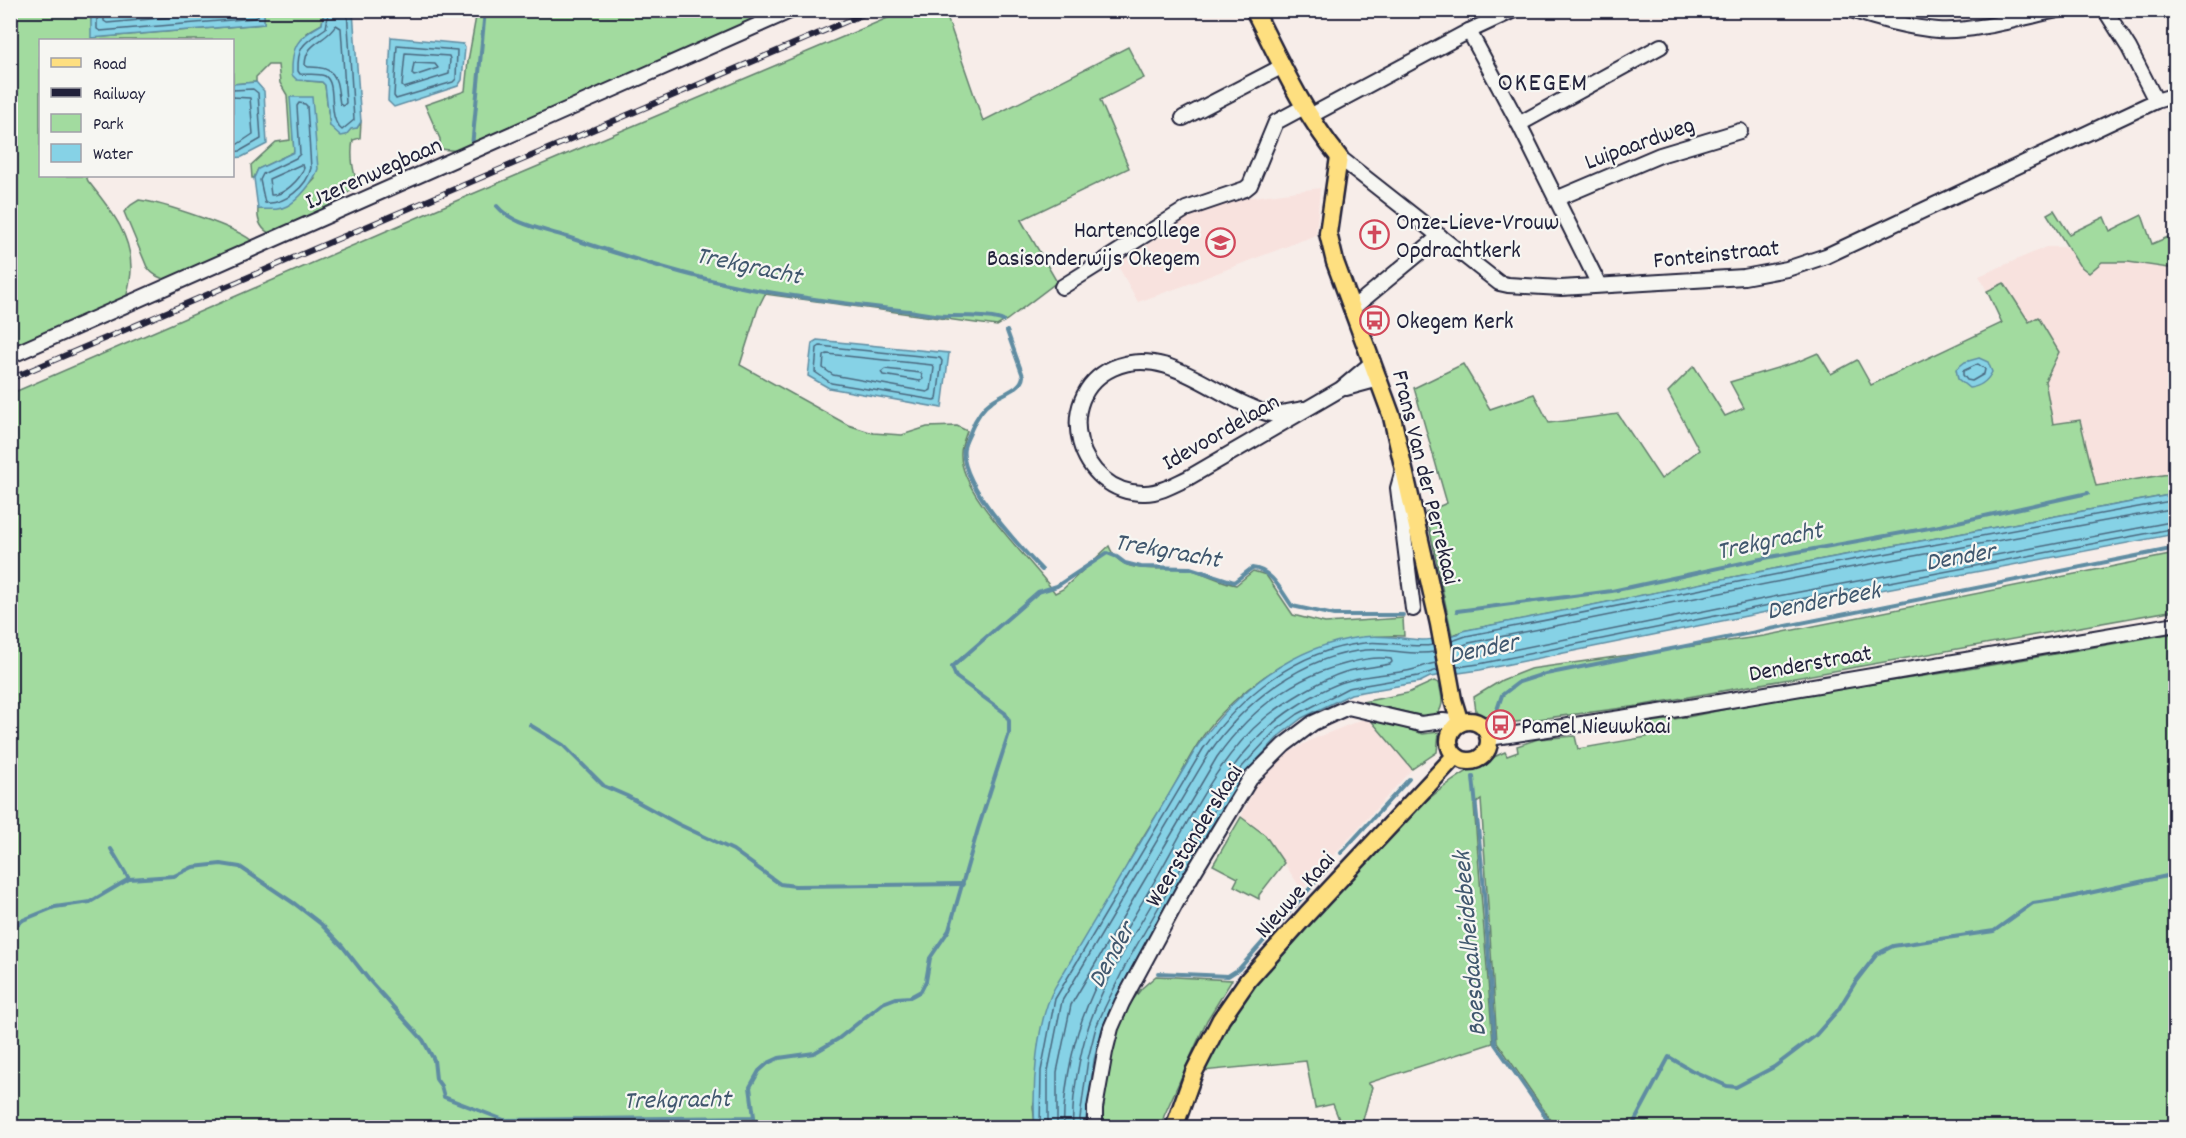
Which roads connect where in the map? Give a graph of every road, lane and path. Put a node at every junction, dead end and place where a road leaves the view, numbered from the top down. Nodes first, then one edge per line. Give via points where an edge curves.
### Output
1 (792, 10) edge
2 (1254, 10) edge
3 (1514, 10) edge
4 (1851, 10) edge
5 (2058, 10) edge
6 (2105, 10) edge
7 (1469, 32) junction
8 (1661, 46) dead end
9 (1283, 66) junction
10 (2175, 95) edge
11 (2156, 101) junction
12 (1307, 111) junction
13 (1184, 118) dead end
14 (1519, 124) junction
15 (1740, 131) dead end
16 (1339, 157) junction
17 (1556, 198) junction
18 (1440, 236) junction
19 (1599, 285) junction
20 (1062, 287) dead end
21 (1353, 308) junction
22 (10, 356) edge
23 (1373, 362) junction
24 (1379, 379) junction
25 (1341, 389) junction
26 (1303, 409) junction
27 (1403, 468) junction
28 (1413, 609) dead end
29 (2175, 624) edge
30 (1460, 723) junction
31 (1489, 738) junction
32 (1455, 756) junction
33 (1095, 1128) edge
34 (1174, 1128) edge

1 - 22 street, IJzerenwegbaan
2 - 9 main road
3 - 7 street
4 - 5 street via 1900,25 1939,30
6 - 11 street
7 - 12 street
7 - 14 street
8 - 14 street
9 - 12 main road
9 - 13 street
10 - 11 street, Fonteinstraat
11 - 19 street, Fonteinstraat via 1826,256 1787,269 1744,277
12 - 16 main road
12 - 20 street via 1276,122 1245,189 1186,209
14 - 17 street
15 - 17 street, Luipaardweg via 1659,155
16 - 18 street, Fonteinstraat
16 - 21 main road, Frans Van der Perrekaai via 1328,233
17 - 19 street
18 - 19 street, Fonteinstraat via 1499,283 1561,288
18 - 21 street
21 - 23 main road, Frans Van der Perrekaai
23 - 24 main road, Frans Van der Perrekaai
23 - 25 street, Idevoordelaan
24 - 25 street, Idevoordelaan
24 - 27 main road, Frans Van der Perrekaai
25 - 26 street, Idevoordelaan
26 - 26 street, Idevoordelaan via 1270,414 1168,365 1130,362 1100,375 1087,390 1079,408 1077,437 1088,462 1106,481 1146,493 1188,478
27 - 28 street, Frans Van der Perrekaai via 1398,488
27 - 30 main road, Frans Van der Perrekaai
29 - 31 street, Denderstraat
30 - 31 main road via 1479,723
30 - 32 main road via 1449,738 1449,748
30 - 33 street, Weerstanderskaai via 1421,724 1348,707 1313,723 1250,779 1183,890 1122,1003 1099,1082
31 - 32 main road via 1489,747 1478,759 1470,762
32 - 34 main road, Nieuwe Kaai via 1248,980 1221,1019 1199,1062

